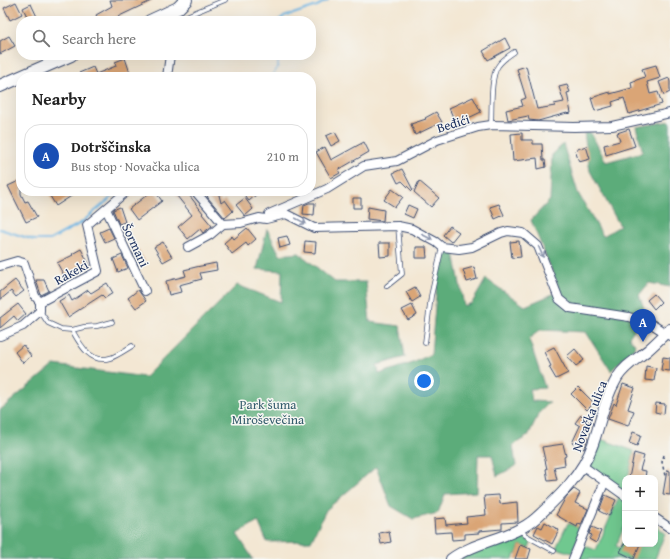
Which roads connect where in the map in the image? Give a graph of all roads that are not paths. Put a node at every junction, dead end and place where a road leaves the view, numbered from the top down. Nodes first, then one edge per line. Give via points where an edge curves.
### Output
1 (186, 0) edge
2 (225, 0) edge
3 (172, 16) edge
4 (176, 16) edge
5 (514, 52) dead end
6 (60, 60) edge
7 (169, 60) edge
8 (32, 72) edge
9 (168, 72) edge
10 (16, 79) edge
11 (0, 86) edge
12 (670, 112) edge
13 (491, 125) junction
14 (316, 194) edge
15 (120, 196) edge
16 (200, 196) edge
17 (311, 196) edge
18 (106, 209) junction
19 (259, 218) junction
20 (223, 224) junction
21 (398, 226) junction
22 (442, 246) junction
23 (188, 247) dead end
24 (0, 266) edge
25 (387, 286) dead end
26 (145, 291) dead end
27 (40, 302) junction
28 (40, 311) junction
29 (112, 322) dead end
30 (72, 330) junction
31 (669, 332) edge
32 (0, 336) edge
33 (425, 343) dead end
34 (132, 346) dead end
35 (583, 466) junction
36 (605, 481) junction
37 (622, 494) edge
38 (658, 520) edge
39 (520, 528) junction
40 (670, 528) edge
41 (554, 551) dead end
42 (451, 559) edge
43 (573, 559) edge

1 - 3 main road
2 - 4 lane
5 - 13 lane via 503,60 493,75
6 - 8 main road
7 - 9 street
10 - 11 main road
12 - 13 street, Beđići via 612,126 574,128
13 - 14 street, Beđići via 437,140 397,161 364,166
15 - 18 street, Rakeki
16 - 20 street
17 - 19 street, Beđići
18 - 26 street, Šormani
18 - 27 street, Rakeki via 87,225 98,270
19 - 20 street
19 -> 21 street via 286,214 314,228
20 - 23 street via 210,236
21 -> 22 street via 412,229
21 - 25 lane via 402,274
22 -> 31 street via 459,249 472,247 508,231 523,233 538,246 559,299 570,308 629,317
22 - 33 lane via 431,296
24 - 27 street via 18,261 24,263
27 - 28 street
28 - 30 lane via 48,323 61,329
28 - 32 street via 23,326
29 - 30 lane
30 - 34 lane via 84,351 101,360 111,358
31 - 35 street, Novačka ulica via 624,368 618,377 606,398 593,446
35 - 36 street
35 - 39 street, Novačka ulica via 543,512
36 - 37 street
36 - 43 street
38 - 40 street
39 - 41 lane via 525,535
39 - 42 street, Novačka ulica

